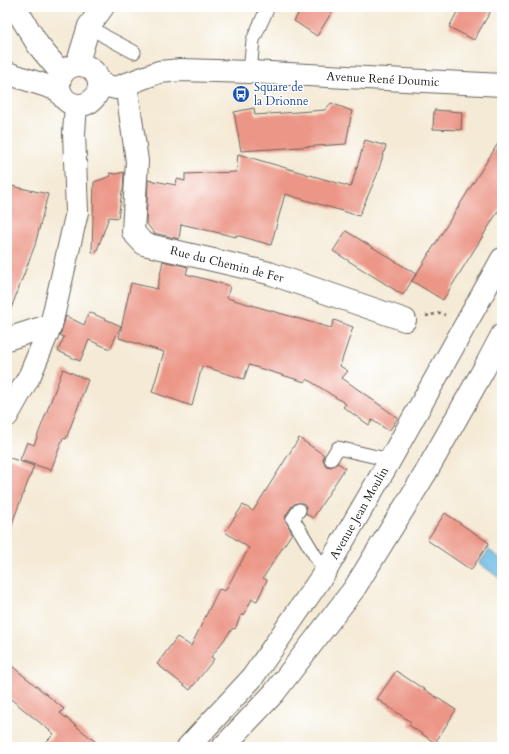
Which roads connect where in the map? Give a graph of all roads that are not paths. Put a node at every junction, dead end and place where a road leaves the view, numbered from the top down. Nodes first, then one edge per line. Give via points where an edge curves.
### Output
1 (15, 7) edge
2 (103, 7) edge
3 (268, 7) edge
4 (89, 26) junction
5 (134, 52) dead end
6 (250, 72) junction
7 (7, 74) edge
8 (66, 76) junction
9 (99, 84) junction
10 (126, 84) junction
11 (502, 85) edge
12 (76, 105) junction
13 (502, 259) edge
14 (405, 320) road end
15 (51, 325) junction
16 (502, 335) edge
17 (7, 339) edge
18 (7, 416) edge
19 (331, 459) dead end
20 (390, 460) junction
21 (299, 510) dead end
22 (325, 572) junction
23 (188, 747) edge
24 (223, 747) edge

1 - 8 street via 38,45
2 - 4 street
3 - 6 lane via 254,40
4 - 5 lane
4 - 8 street
6 - 10 street, Avenue René Doumic via 159,72
6 - 11 street, Avenue René Doumic
7 - 8 street
8 - 9 street via 84,66 92,70
8 - 12 street via 62,96
9 - 10 street, Avenue René Doumic via 116,88
9 - 12 street via 97,95 88,104
10 - 14 street, Rue du Chemin de Fer via 137,161 133,232 144,244 269,273
12 - 15 street via 74,132 78,212
13 - 20 street, Avenue Jean Moulin
15 - 17 street
15 - 18 street via 30,374
16 - 24 street via 424,474 354,589 274,693
19 - 20 lane via 338,448
20 - 22 street, Avenue Jean Moulin
21 - 22 lane via 293,519
22 - 23 street, Avenue Jean Moulin via 252,678

